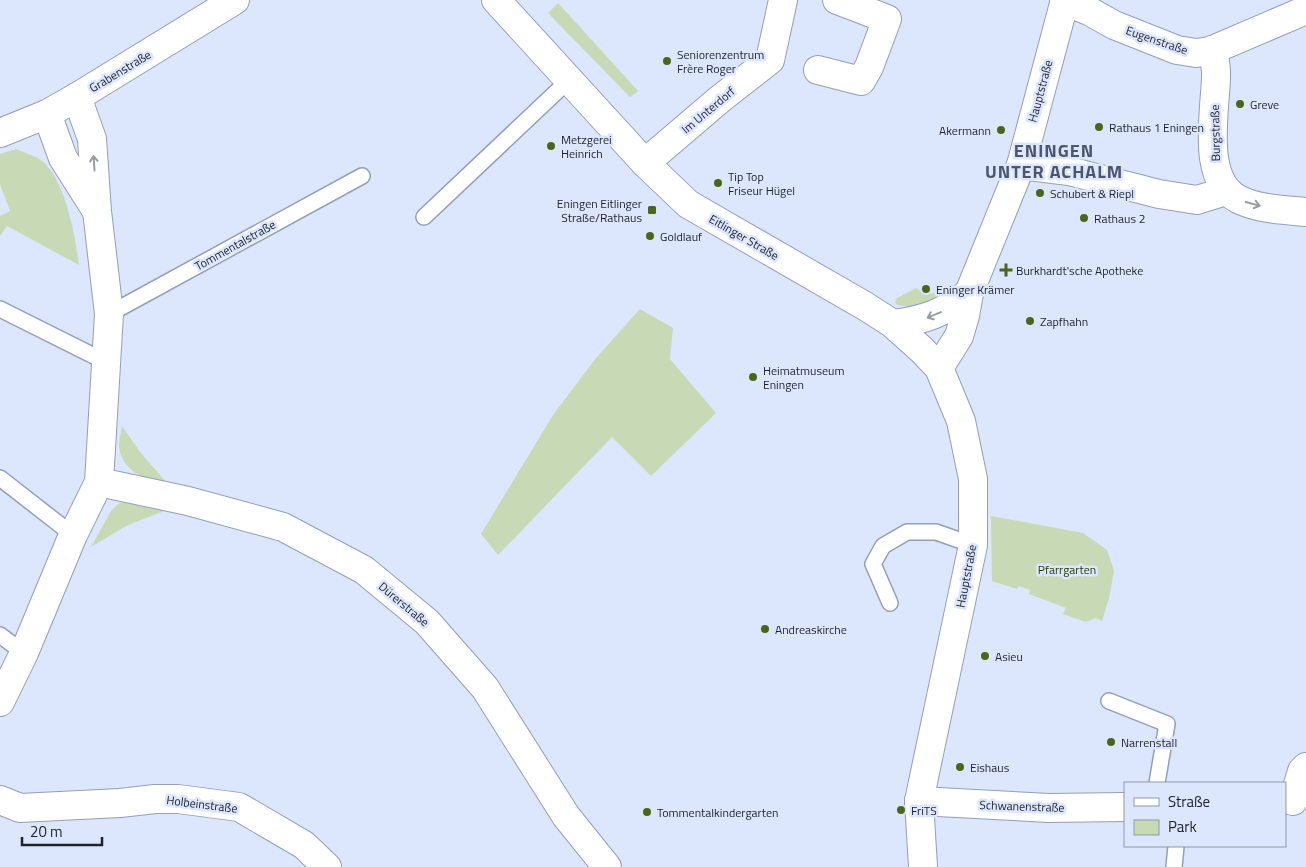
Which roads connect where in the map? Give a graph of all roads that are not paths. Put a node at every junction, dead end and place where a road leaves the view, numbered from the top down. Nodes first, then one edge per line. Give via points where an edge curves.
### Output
1 (235, 0) edge
2 (496, 0) edge
3 (783, 0) edge
4 (837, 0) edge
5 (1065, 1) edge
6 (1306, 10) edge
7 (1212, 50) junction
8 (818, 70) dead end
9 (569, 80) junction
10 (76, 97) junction
11 (47, 114) junction
12 (0, 133) edge
13 (645, 163) junction
14 (1020, 165) junction
15 (362, 176) dead end
16 (1226, 191) junction
17 (97, 211) junction
18 (1306, 212) edge
19 (424, 217) dead end
20 (969, 293) junction
21 (0, 309) edge
22 (108, 314) junction
23 (893, 324) junction
24 (106, 362) junction
25 (939, 368) junction
26 (0, 478) edge
27 (99, 482) junction
28 (73, 535) junction
29 (973, 544) junction
30 (890, 603) dead end
31 (0, 636) edge
32 (24, 653) junction
33 (1108, 701) dead end
34 (0, 702) edge
35 (1306, 767) edge
36 (1157, 782) edge
37 (0, 800) edge
38 (919, 801) junction
39 (1295, 802) edge
40 (1124, 808) edge
41 (1176, 847) edge
42 (327, 867) edge
43 (607, 867) edge
44 (923, 867) edge
45 (1174, 867) edge

1 - 10 street, Grabenstraße
2 - 9 street, Eitlinger Straße
3 - 13 street, Im Unterdorf via 770,60
4 - 8 street via 887,19 861,81
5 - 7 street, Eugenstraße via 1177,50 1196,53
5 - 14 street, Hauptstraße
6 - 7 street, Eugenstraße
7 - 16 street, Burgstraße via 1217,66 1213,134 1215,164
9 - 13 street, Eitlinger Straße
9 - 19 lane
10 - 11 street, Grabenstraße
17 -> 10 street via 92,139
11 - 12 street, Grabenstraße
11 - 17 street via 63,158
13 - 23 street, Eitlinger Straße via 688,204
14 - 16 street via 1069,171 1159,194 1197,200
14 - 20 street, Hauptstraße
15 - 22 lane, Tommentalstraße
16 -> 18 street via 1247,203
17 - 22 street
20 -> 23 street via 932,316
20 - 25 street, Hauptstraße via 959,336
21 - 24 lane
22 - 24 street
23 - 25 street, Eitlinger Straße
24 - 27 street
25 - 29 street, Hauptstraße via 961,421 973,479
26 - 28 lane
27 - 28 street
27 - 43 street, Dürerstraße via 194,502 284,527 364,570 428,622 485,688 566,816
28 - 32 street
29 - 30 lane via 936,532 907,532 883,546 873,564
29 - 38 street, Hauptstraße
31 - 32 lane
32 - 34 street
33 - 36 lane via 1167,724
35 - 39 street via 1302,771
37 - 42 street, Holbeinstraße via 20,808 156,799 239,807 304,845
38 - 40 street, Schwanenstraße via 1049,808
38 - 44 street, Hauptstraße
41 - 45 lane

